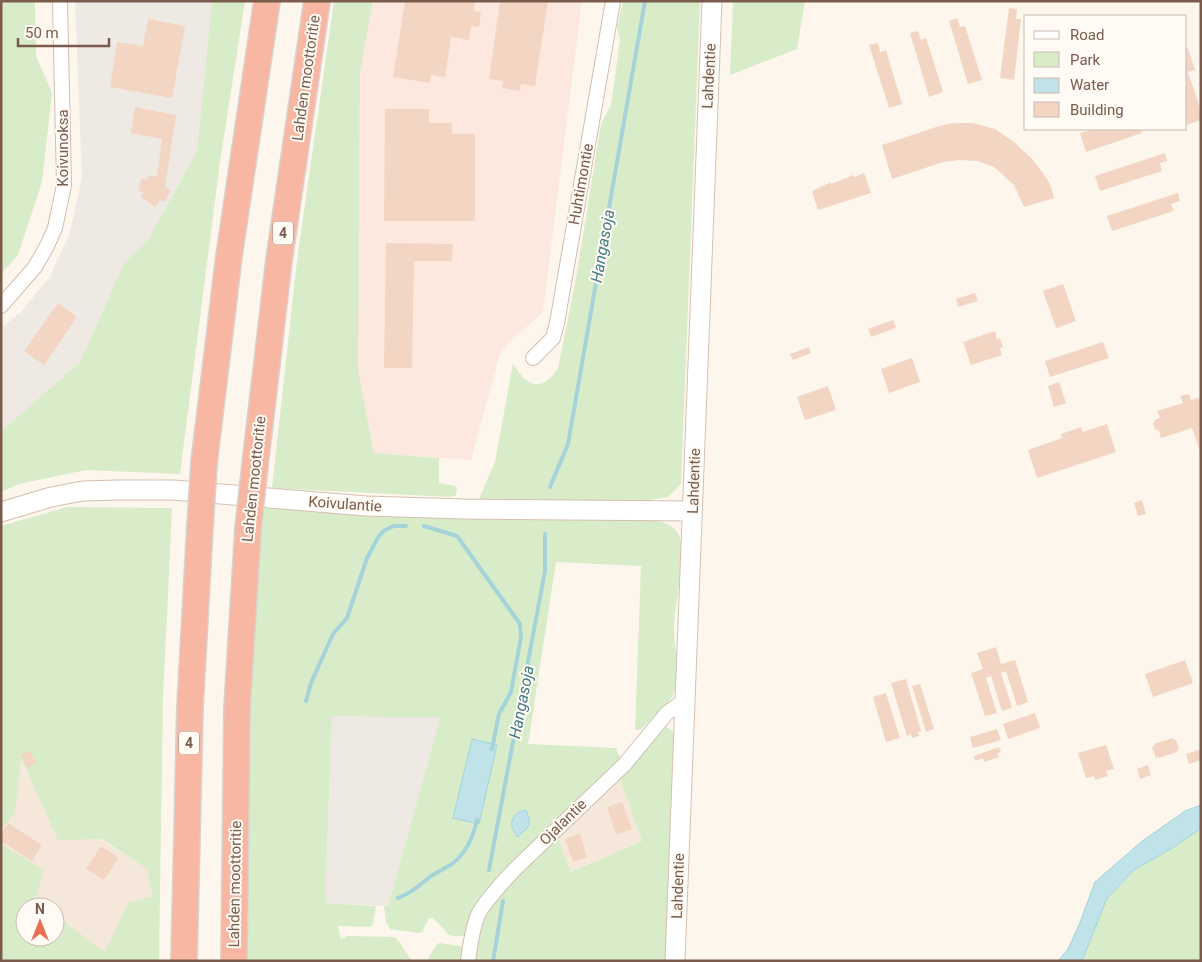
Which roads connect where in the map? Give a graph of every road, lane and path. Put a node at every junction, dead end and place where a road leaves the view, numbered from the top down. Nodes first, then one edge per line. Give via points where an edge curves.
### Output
1 (60, 1) edge
2 (267, 1) edge
3 (317, 1) edge
4 (613, 1) edge
5 (712, 1) edge
6 (1, 306) edge
7 (533, 358) dead end
8 (692, 511) junction
9 (1, 512) edge
10 (685, 700) junction
11 (184, 961) edge
12 (234, 961) edge
13 (468, 961) edge
14 (675, 961) edge

1 - 6 street, Koivunoksa via 64,185 55,228 46,246 35,267
2 - 11 highway, 4, bridge via 228,256 204,463 190,707
3 - 12 highway, Lahden moottoritie / 4, bridge via 279,260 248,530 237,708
4 - 7 street, Huhtimontie via 554,338
5 - 8 main road, Lahdentie
8 - 9 main road, Koivulantie via 366,506 173,490 118,490 83,491 51,497
8 - 10 main road, Lahdentie
10 - 13 street, Ojalantie via 667,713 624,765 499,887 478,914
10 - 14 main road, Lahdentie

